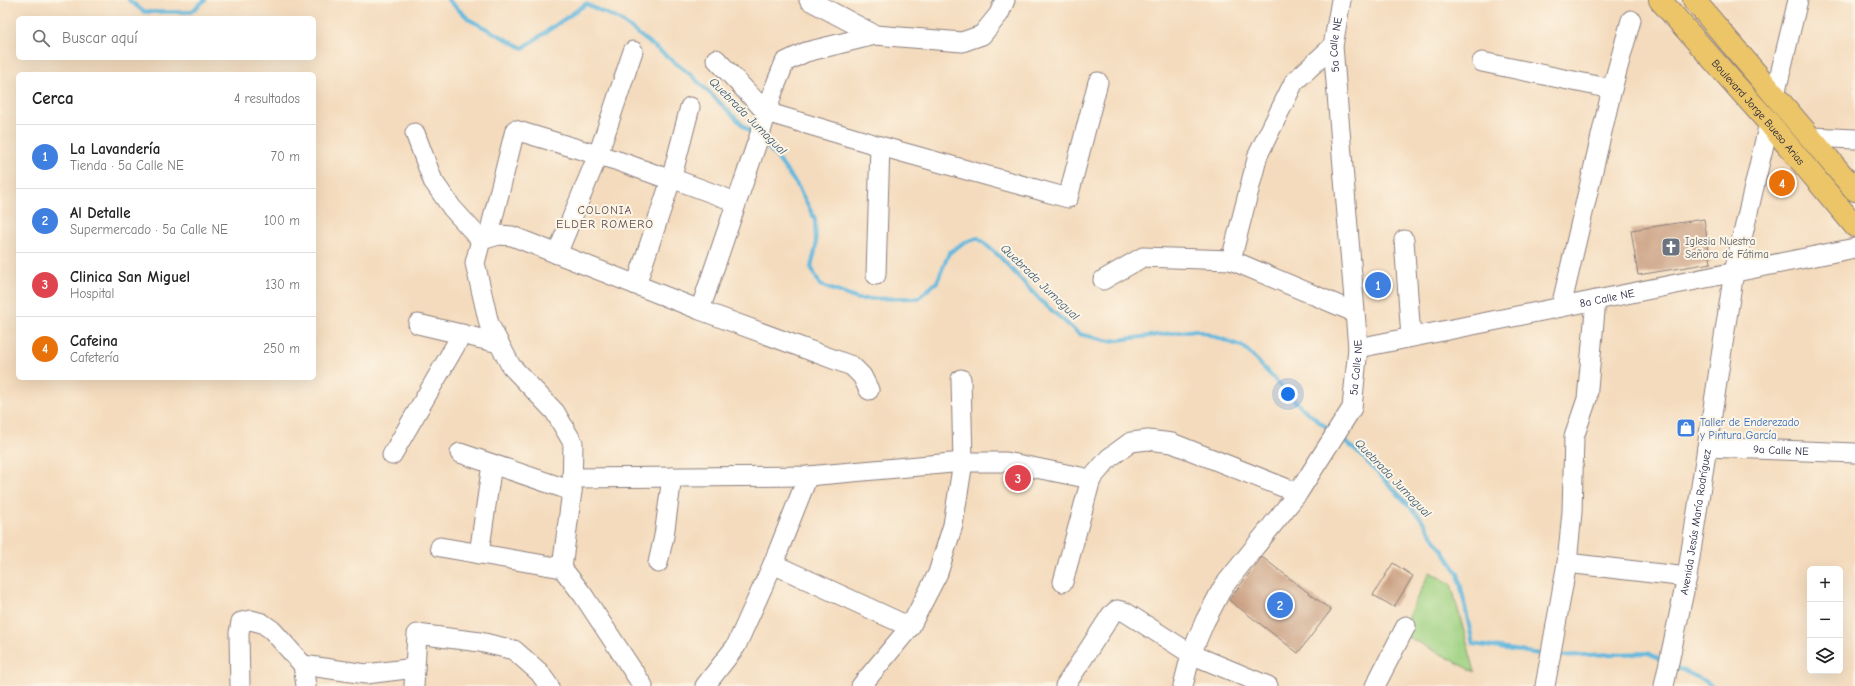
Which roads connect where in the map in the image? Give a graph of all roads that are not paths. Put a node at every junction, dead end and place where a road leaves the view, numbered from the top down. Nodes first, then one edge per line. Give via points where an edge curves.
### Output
1 (809, 0) edge
2 (1005, 0) edge
3 (1341, 0) edge
4 (1660, 0) edge
5 (1694, 0) edge
6 (1798, 0) edge
7 (1631, 20) dead end
8 (875, 35) junction
9 (1333, 46) junction
10 (633, 51) dead end
11 (716, 59) dead end
12 (1482, 62) dead end
13 (1098, 82) dead end
14 (1612, 89) junction
15 (1775, 95) junction
16 (690, 107) dead end
17 (764, 120) junction
18 (1769, 123) junction
19 (415, 133) dead end
20 (1811, 137) junction
21 (1855, 139) edge
22 (880, 146) junction
23 (598, 155) junction
24 (670, 180) junction
25 (1855, 190) edge
26 (736, 202) junction
27 (1855, 226) edge
28 (484, 239) junction
29 (1404, 240) dead end
30 (1855, 248) edge
31 (557, 254) junction
32 (1231, 260) junction
33 (1734, 272) junction
34 (876, 275) dead end
35 (1103, 280) dead end
36 (636, 285) junction
37 (1596, 300) junction
38 (1561, 307) junction
39 (700, 310) junction
40 (1354, 312) junction
41 (418, 324) dead end
42 (462, 334) junction
43 (1411, 337) junction
44 (499, 343) junction
45 (1358, 348) junction
46 (961, 379) dead end
47 (869, 390) dead end
48 (1707, 447) junction
49 (460, 453) dead end
50 (1855, 453) edge
51 (392, 455) dead end
52 (963, 462) junction
53 (492, 464) junction
54 (808, 476) junction
55 (672, 477) junction
56 (1091, 479) junction
57 (573, 484) junction
58 (1298, 493) junction
59 (440, 547) dead end
60 (479, 554) junction
61 (658, 563) dead end
62 (1567, 563) junction
63 (772, 564) junction
64 (562, 568) junction
65 (1687, 577) junction
66 (1063, 582) dead end
67 (1406, 626) dead end
68 (910, 627) junction
69 (1191, 654) junction
70 (303, 665) junction
71 (415, 677) edge
72 (1666, 678) edge
73 (240, 686) edge
74 (306, 686) edge
75 (549, 686) edge
76 (643, 686) edge
77 (705, 686) edge
78 (861, 686) edge
79 (1064, 686) edge
80 (1183, 686) edge
81 (1268, 686) edge
82 (1375, 686) edge
83 (1545, 686) edge

1 - 8 street
2 - 8 street via 999,14 982,35 962,42
3 - 9 street, 5a Calle NE
4 - 18 main road, Boulevard Jorge Bueso Arias
5 - 15 main road, Boulevard Jorge Bueso Arias
6 - 15 street
7 - 14 street
8 - 17 street via 806,52 785,62
9 - 32 street via 1294,82 1258,155
9 - 40 street, 5a Calle NE
10 - 23 street
11 - 17 street
12 - 14 street
13 - 22 street via 1068,198
14 - 38 street
15 - 20 main road, Boulevard Jorge Bueso Arias
16 - 24 street
17 - 22 street
17 - 26 street
18 - 27 main road, Boulevard Jorge Bueso Arias
18 - 33 street, Avenida Jesús María Rodríguez
19 - 28 street via 433,181 452,208
20 - 21 street
20 - 25 main road, Boulevard Jorge Bueso Arias
22 - 34 street
23 - 24 street
23 - 28 street via 515,130
23 - 31 street
24 - 26 street via 674,179
24 - 36 street
26 - 39 street
28 - 31 street via 499,235 512,236
28 - 44 street via 475,263 489,324
29 - 43 street
30 - 33 street, 8a Calle NE
31 - 36 street
32 - 35 street via 1143,257
32 - 40 street
33 - 37 street, 8a Calle NE
33 - 48 street, Avenida Jesús María Rodríguez
36 - 39 street
37 - 38 street, 8a Calle NE
37 - 62 street via 1588,400 1574,437 1572,512
38 - 43 street, 8a Calle NE
39 - 47 street via 852,366 862,376
40 - 45 street, 5a Calle NE
41 - 42 street
42 - 44 street
42 - 51 street
43 - 45 street, 8a Calle NE
44 - 57 street via 512,366 555,412 573,443
45 - 58 street, 5a Calle NE via 1352,408
46 - 52 street
48 - 50 street, 9a Calle NE
48 - 65 street, Avenida Jesús María Rodríguez
49 - 53 street
52 - 54 street
52 - 56 street via 1006,462
52 - 68 street via 953,525 938,573
53 - 57 street
53 - 60 street
54 - 55 street
54 - 63 street
55 - 57 street
55 - 61 street
56 - 58 street via 1110,458 1131,442 1148,440 1172,443
56 - 66 street
57 - 64 street
58 - 69 street, 5a Calle NE via 1223,588 1204,621
59 - 60 street
60 - 64 street
62 - 65 street
62 - 83 street
63 - 68 street
63 - 77 street via 736,646
64 - 76 street via 583,595
65 - 72 street, Avenida Jesús María Rodríguez
67 - 82 street
68 - 78 street
69 - 79 street via 1125,612 1117,610 1111,615
69 - 80 street, 5a Calle NE
69 - 81 street
70 - 71 street via 366,674
70 - 73 street via 272,630 262,623 251,620 241,622
70 - 74 street
71 - 75 street via 417,634 480,642 514,650 539,672

